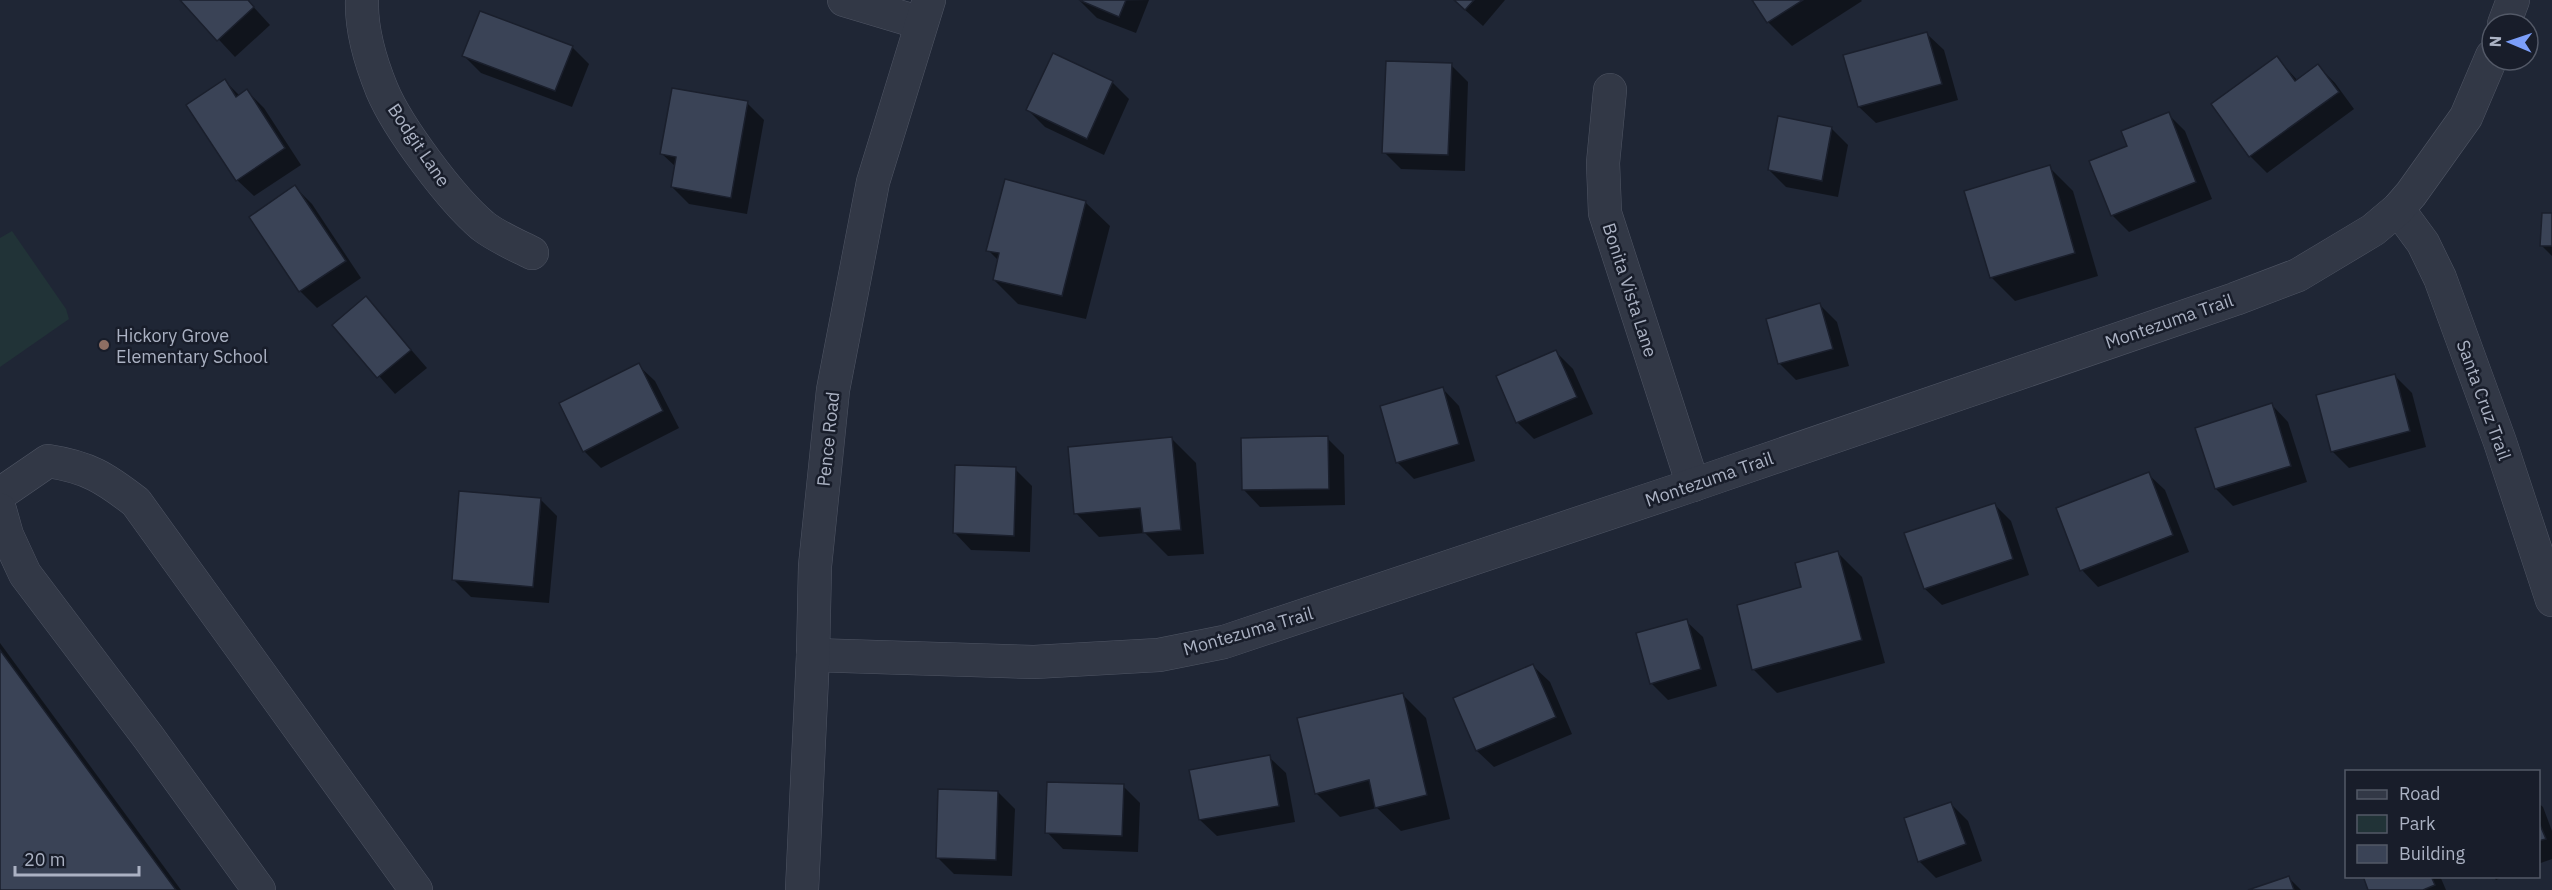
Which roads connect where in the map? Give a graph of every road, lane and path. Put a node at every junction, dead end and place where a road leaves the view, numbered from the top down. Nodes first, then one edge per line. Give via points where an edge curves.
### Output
1 (362, 0) edge
2 (844, 0) edge
3 (925, 11) edge
4 (2485, 72) edge
5 (1610, 90) dead end
6 (2398, 209) junction
7 (532, 254) dead end
8 (1693, 485) junction
9 (2, 501) edge
10 (2552, 600) edge
11 (813, 655) junction
12 (259, 890) edge
13 (416, 890) edge
14 (802, 890) edge

1 - 7 street, Bodgit Lane via 369,49 382,91 410,139 449,191 484,227
2 - 3 street
3 - 11 street, Pence Road via 873,182 833,390 815,566
4 - 6 street, Montezuma Trail via 2466,117
5 - 8 street, Bonita Vista Lane via 1603,163 1605,213
6 - 8 street, Montezuma Trail via 2373,230 2298,274 2235,299
6 - 10 street, Santa Cruz Trail via 2423,243 2440,278
8 - 11 street, Montezuma Trail via 1224,642 1159,655 1034,662
9 - 12 street via 7,535 25,574
9 - 13 street via 48,461 73,465 106,478 136,502
11 - 14 street, Pence Road

